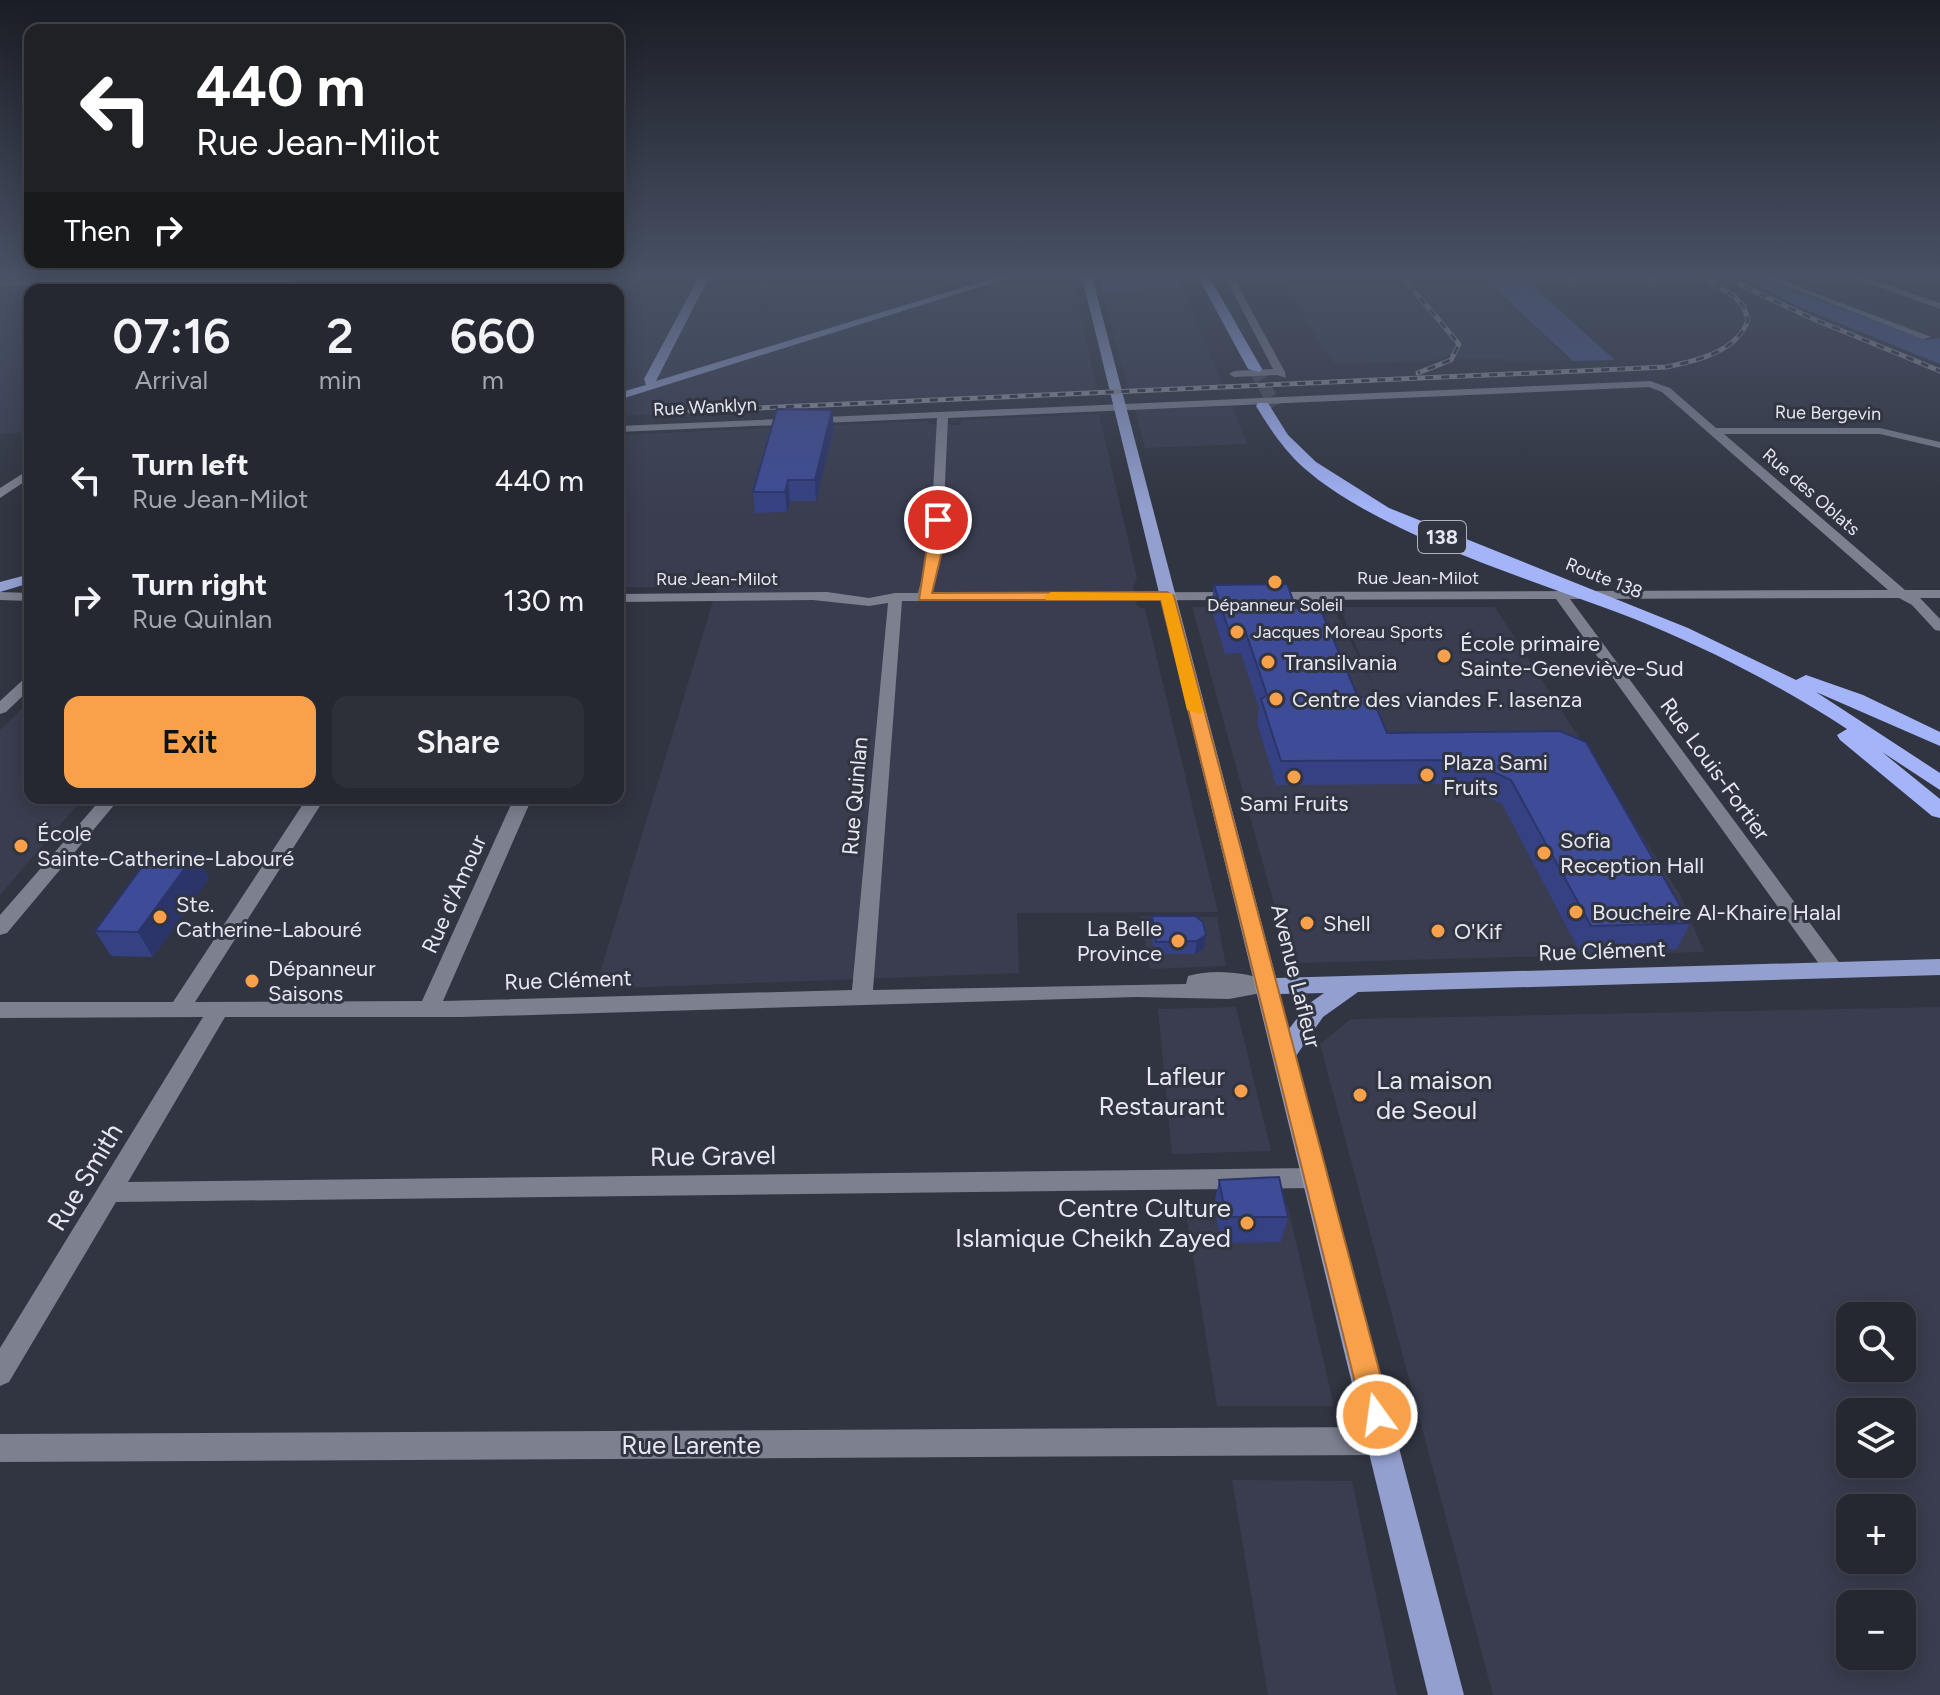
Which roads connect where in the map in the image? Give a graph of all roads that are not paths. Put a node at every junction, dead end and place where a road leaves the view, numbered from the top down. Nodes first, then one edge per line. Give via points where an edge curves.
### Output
1 (664, 352) edge
2 (762, 352) edge
3 (1106, 352) edge
4 (1234, 352) edge
5 (1236, 352) edge
6 (1269, 352) edge
7 (1244, 371) junction
8 (1658, 385) joint
9 (652, 386) junction
10 (624, 395) edge
11 (1120, 406) junction
12 (1269, 406) tunnel mouth
13 (943, 414) junction
14 (624, 429) edge
15 (1713, 431) junction
16 (1940, 445) edge
17 (24, 477) edge
18 (0, 494) edge
19 (24, 580) edge
20 (0, 587) edge
21 (1901, 594) junction
22 (1940, 594) edge
23 (1565, 595) junction
24 (0, 596) edge
25 (1167, 596) junction
26 (24, 597) edge
27 (895, 597) junction
28 (924, 597) junction
29 (624, 598) edge
30 (0, 603) edge
31 (24, 603) edge
32 (1940, 627) edge
33 (1794, 681) junction
34 (24, 687) edge
35 (0, 709) edge
36 (1940, 740) edge
37 (1940, 768) edge
38 (1940, 783) edge
39 (106, 804) edge
40 (312, 804) edge
41 (520, 804) edge
42 (1940, 811) edge
43 (0, 928) edge
44 (1940, 967) edge
45 (1834, 970) junction
46 (1354, 984) junction
47 (1265, 986) junction
48 (862, 998) junction
49 (219, 1009) junction
50 (429, 1009) junction
51 (0, 1010) edge
52 (179, 1010) junction
53 (1283, 1056) junction
54 (1317, 1178) junction
55 (109, 1192) junction
56 (0, 1373) edge
57 (1383, 1441) junction
58 (0, 1448) edge
59 (1446, 1695) edge

1 - 9 main road via 650,379
2 - 9 main road
3 - 11 main road, Avenue Lafleur
4 - 7 highway
5 - 7 highway
6 - 7 street via 1281,374
8 - 11 street, Rue Wanklyn
8 - 15 street, Rue des Oblats
9 - 10 main road
11 - 13 street, Rue Wanklyn
11 - 25 main road, Avenue Lafleur
12 - 33 highway, Route 138 / 138 via 1317,457 1396,508 1696,629
13 - 14 street, Rue Wanklyn
13 - 28 street via 936,547
15 - 16 street, Rue Bergevin via 1880,431
15 - 21 street, Rue des Oblats
17 - 18 street
19 - 20 main road
21 - 22 street, Rue Jean-Milot
21 - 23 street, Rue Jean-Milot
21 - 32 street, Rue des Oblats via 1917,602
23 - 25 street, Rue Jean-Milot
23 - 45 street, Rue Louis-Fortier
24 - 26 street
25 - 28 street, Rue Jean-Milot
25 - 47 main road, Avenue Lafleur
27 - 28 street, Rue Jean-Milot
27 - 29 street, Rue Jean-Milot via 869,602 816,597
27 - 48 street, Rue Quinlan
30 - 31 street
33 - 36 highway via 1856,699
33 - 37 highway, Route 138 / 138 via 1862,714
33 - 38 highway, Route 138 / 138
33 - 42 highway
34 - 35 street
39 - 43 street
40 - 52 street
41 - 50 street, Rue d'Amour
44 - 45 main road, Rue Clément
45 - 46 main road, Rue Clément
46 - 47 main road, Rue Clément
46 - 53 main road via 1315,1011
47 - 48 street, Rue Clément via 1229,992
47 - 53 main road, Avenue Lafleur
48 - 50 street, Rue Clément
49 - 50 street, Rue Clément
49 - 52 street, Rue Clément
49 - 55 street, Rue Smith
51 - 52 street, Rue Clément
53 - 54 main road, Avenue Lafleur
54 - 55 street, Rue Gravel
54 - 57 main road, Avenue Lafleur
55 - 56 street, Rue Smith
57 - 58 street, Rue Larente
57 - 59 main road, Avenue Lafleur

